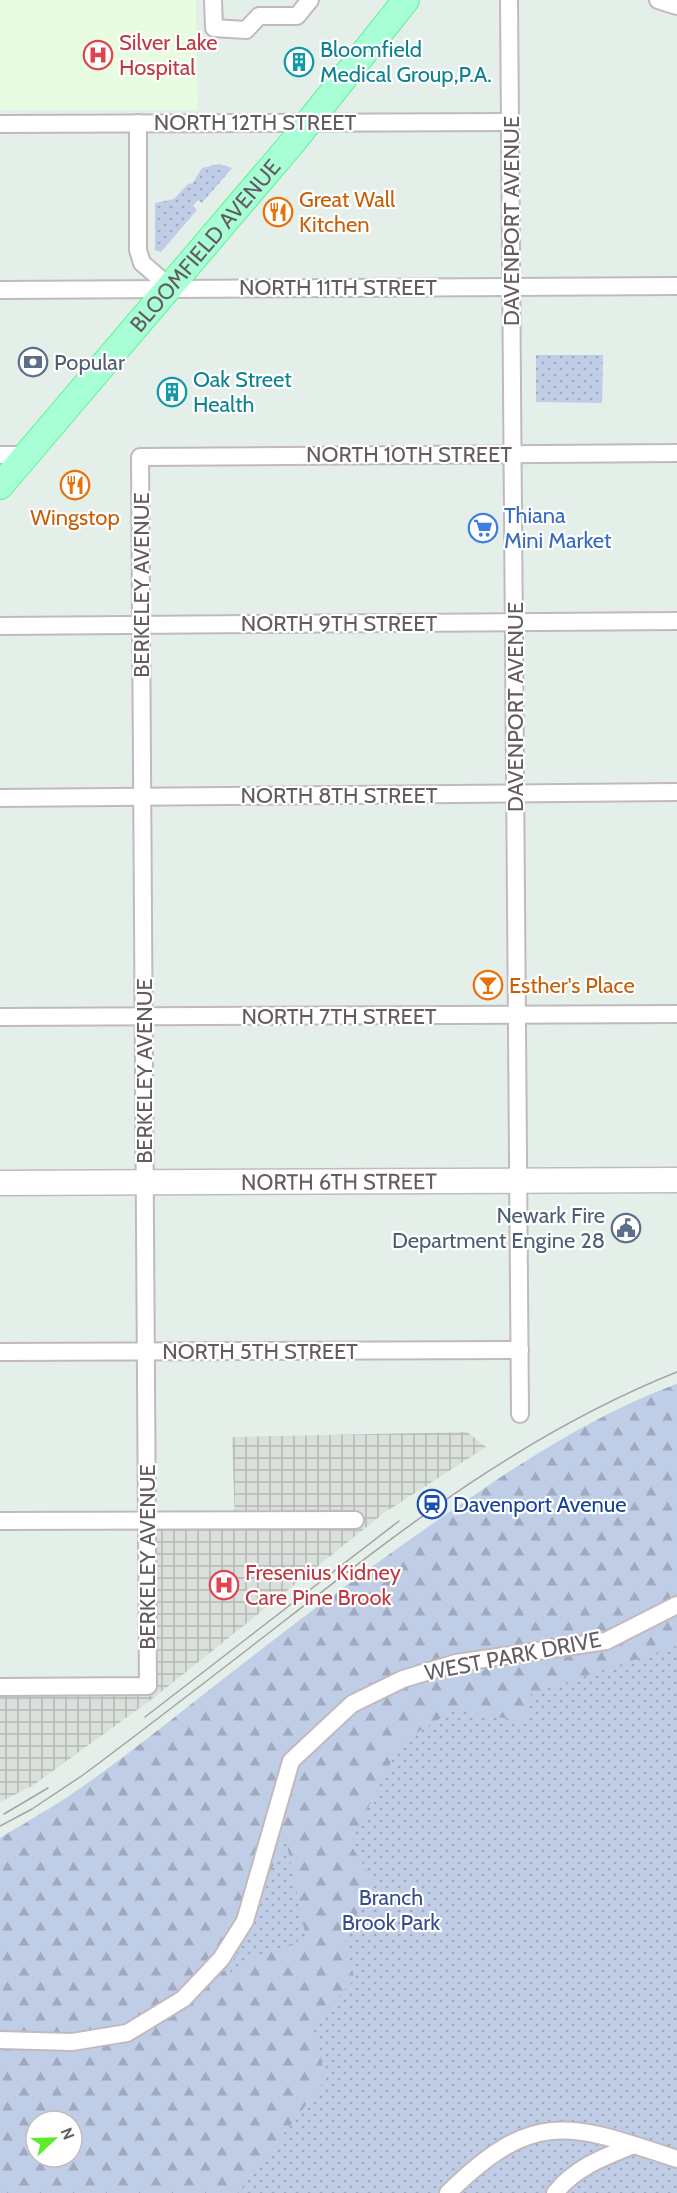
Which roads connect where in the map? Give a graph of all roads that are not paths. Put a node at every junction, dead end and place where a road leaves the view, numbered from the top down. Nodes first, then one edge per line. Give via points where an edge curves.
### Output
1 (213, 0) edge
2 (310, 0) edge
3 (406, 0) edge
4 (509, 0) edge
5 (658, 0) edge
6 (677, 6) edge
7 (310, 122) junction
8 (510, 122) junction
9 (138, 123) junction
10 (0, 124) edge
11 (511, 286) junction
12 (677, 286) edge
13 (171, 288) junction
14 (0, 290) edge
15 (677, 453) edge
16 (513, 454) junction
17 (0, 455) edge
18 (27, 455) junction
19 (140, 457) joint
20 (0, 486) edge
21 (677, 621) edge
22 (514, 622) junction
23 (141, 625) junction
24 (0, 626) edge
25 (677, 792) edge
26 (515, 794) junction
27 (142, 796) junction
28 (0, 798) edge
29 (677, 1014) edge
30 (517, 1015) junction
31 (144, 1016) junction
32 (0, 1017) edge
33 (677, 1180) edge
34 (518, 1181) junction
35 (145, 1182) junction
36 (0, 1183) edge
37 (520, 1350) junction
38 (0, 1352) edge
39 (146, 1352) junction
40 (520, 1414) dead end
41 (355, 1520) dead end
42 (0, 1521) edge
43 (147, 1521) junction
44 (677, 1605) edge
45 (0, 1687) edge
46 (0, 2040) edge
47 (634, 2145) junction
48 (677, 2159) edge
49 (448, 2193) edge
50 (555, 2193) edge

1 - 2 street via 214,28 246,30 259,16 297,15
3 - 7 main road, BLOOMFIELD AVENUE
4 - 8 street, DAVENPORT AVENUE
5 - 6 street
7 - 8 street, NORTH 12TH STREET
7 - 9 street, NORTH 12TH STREET
7 - 13 main road, BLOOMFIELD AVENUE
8 - 11 street, DAVENPORT AVENUE
9 - 10 street, NORTH 12TH STREET
9 - 13 street via 138,250 142,263
11 - 12 street, NORTH 11TH STREET
11 - 13 street, NORTH 11TH STREET
11 - 16 street, DAVENPORT AVENUE
13 - 14 street, NORTH 11TH STREET
13 - 18 main road, BLOOMFIELD AVENUE
15 - 16 street, NORTH 10TH STREET
16 - 19 street, NORTH 10TH STREET
16 - 22 street, DAVENPORT AVENUE
17 - 18 street
18 - 20 main road, BLOOMFIELD AVENUE
19 - 23 street, BERKELEY AVENUE
21 - 22 street, NORTH 9TH STREET
22 - 23 street, NORTH 9TH STREET
22 - 26 street, DAVENPORT AVENUE
23 - 24 street, NORTH 9TH STREET
23 - 27 street, BERKELEY AVENUE
25 - 26 street, NORTH 8TH STREET
26 - 27 street, NORTH 8TH STREET
26 - 30 street, DAVENPORT AVENUE
27 - 28 street, NORTH 8TH STREET
27 - 31 street, BERKELEY AVENUE
29 - 30 street, NORTH 7TH STREET
30 - 31 street, NORTH 7TH STREET
30 - 34 street, DAVENPORT AVENUE
31 - 32 street, NORTH 7TH STREET
31 - 35 street, BERKELEY AVENUE
33 - 34 street, NORTH 6TH STREET
34 - 35 street, NORTH 6TH STREET
34 - 37 street, DAVENPORT AVENUE
35 - 36 street, NORTH 6TH STREET
35 - 39 street, BERKELEY AVENUE
37 - 39 street, NORTH 5TH STREET
37 - 40 street, DAVENPORT AVENUE
38 - 39 street, NORTH 5TH STREET
39 - 43 street, BERKELEY AVENUE
41 - 43 street
42 - 43 street
43 - 45 street, BERKELEY AVENUE via 148,1686
44 - 46 street, WEST PARK DRIVE via 606,1641 456,1663 403,1679 352,1704 291,1761 246,1921 221,1959 183,1999 127,2033 72,2042
47 - 48 street
47 - 49 street via 573,2129 546,2131 494,2152
47 - 50 street via 592,2161

